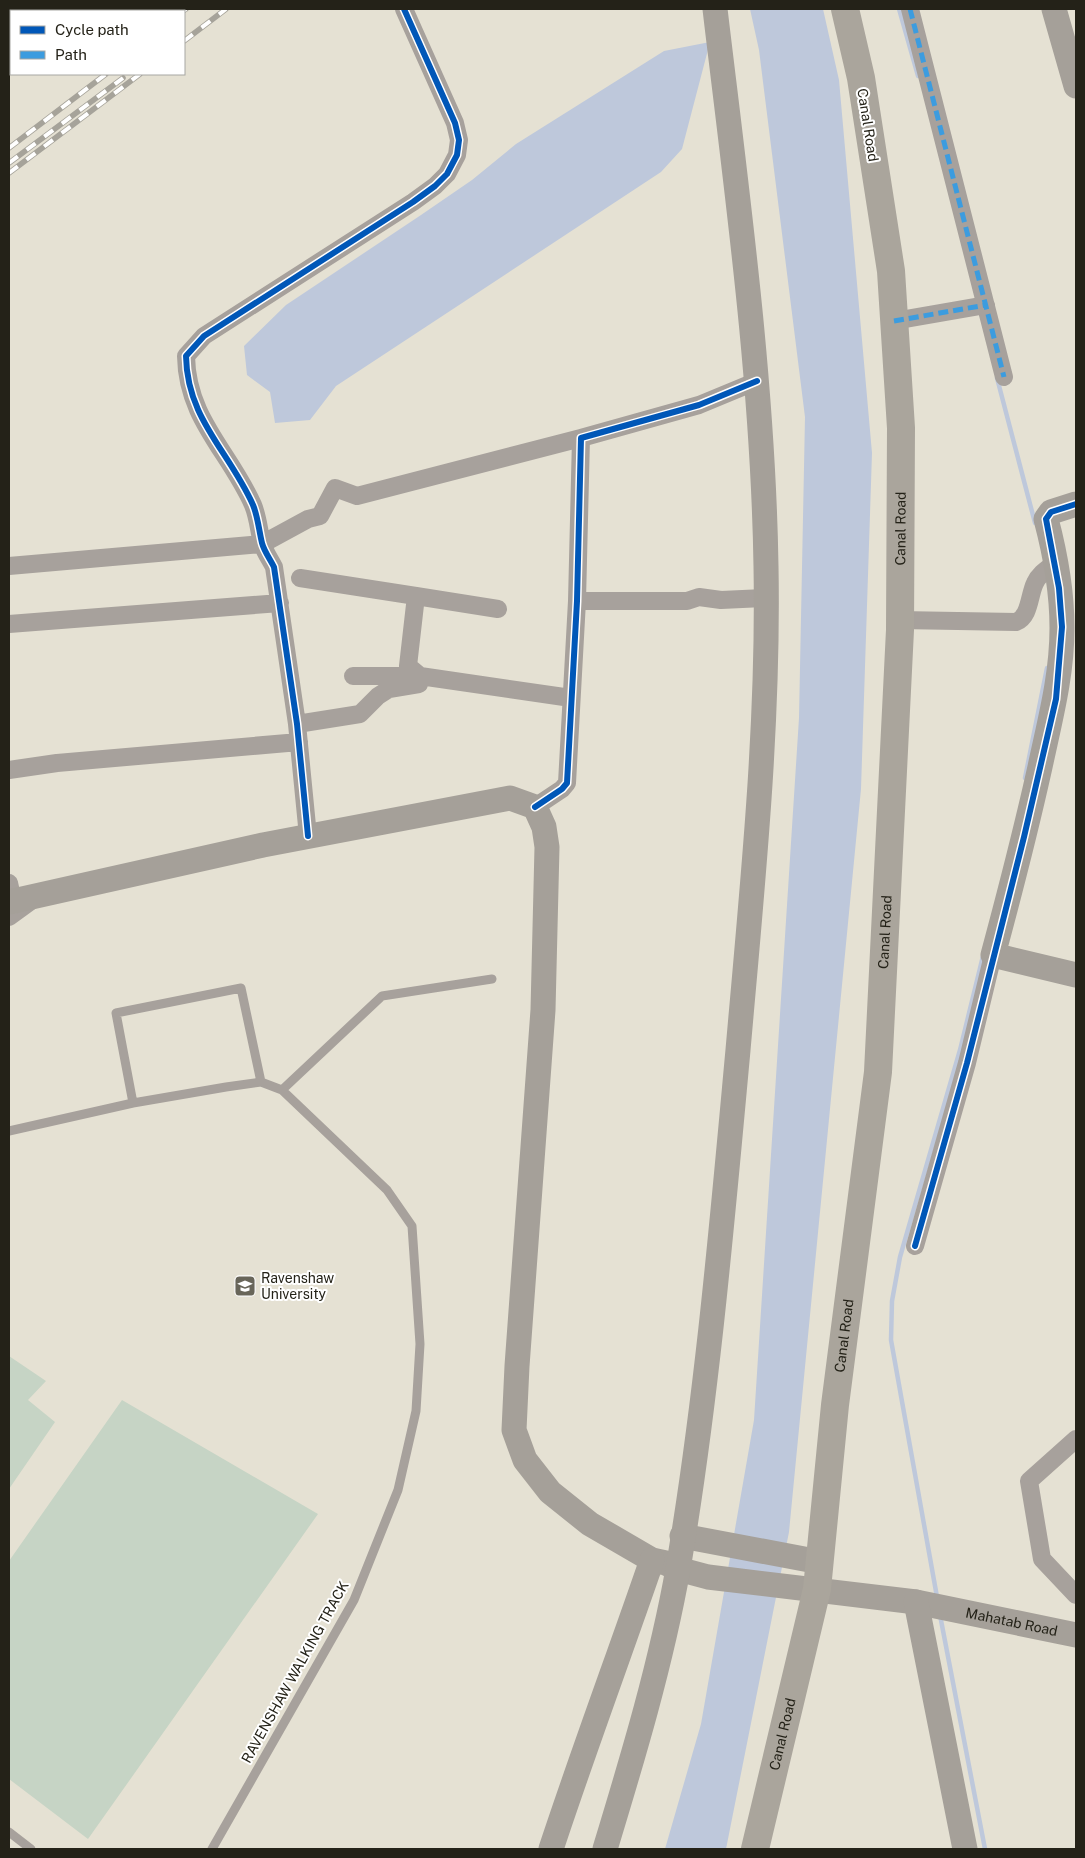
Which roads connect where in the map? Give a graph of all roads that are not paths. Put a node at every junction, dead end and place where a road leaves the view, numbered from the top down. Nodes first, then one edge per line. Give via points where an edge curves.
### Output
1 (404, 9) edge
2 (715, 9) edge
3 (845, 9) edge
4 (910, 9) edge
5 (1054, 9) edge
6 (1076, 86) edge
7 (986, 304) junction
8 (894, 321) junction
9 (1004, 377) dead end
10 (756, 381) junction
11 (581, 438) junction
12 (1076, 504) edge
13 (262, 544) junction
14 (1055, 563) junction
15 (9, 566) edge
16 (300, 578) dead end
17 (416, 596) junction
18 (766, 598) junction
19 (577, 601) junction
20 (280, 603) junction
21 (498, 609) dead end
22 (899, 620) junction
23 (9, 624) edge
24 (353, 676) dead end
25 (420, 676) junction
26 (571, 698) junction
27 (297, 724) junction
28 (299, 742) junction
29 (9, 770) edge
30 (535, 807) junction
31 (308, 836) junction
32 (15, 900) edge
33 (993, 955) junction
34 (1076, 975) edge
35 (492, 979) dead end
36 (261, 1082) junction
37 (282, 1090) junction
38 (133, 1103) junction
39 (9, 1132) edge
40 (915, 1246) dead end
41 (1076, 1439) edge
42 (682, 1536) junction
43 (820, 1562) junction
44 (665, 1564) junction
45 (810, 1588) junction
46 (1076, 1595) edge
47 (930, 1605) junction
48 (1076, 1635) edge
49 (9, 1832) edge
50 (31, 1849) edge
51 (212, 1849) edge
52 (551, 1849) edge
53 (565, 1849) edge
54 (605, 1849) edge
55 (755, 1849) edge
56 (965, 1849) edge

1 - 13 street via 455,123 459,140 457,155 447,174 413,202 204,336 186,356 196,410 240,477 254,508
2 - 10 main road
3 - 8 main road, Canal Road via 861,78 891,271
4 - 7 street
5 - 6 main road
7 - 8 street
7 - 9 street
8 - 22 main road, Canal Road via 901,428
10 - 11 street via 698,405
10 - 18 main road
11 - 13 street via 357,496 335,488 320,516 308,519
11 - 19 street
12 - 14 main road via 1051,512 1046,519
13 - 15 street
13 - 20 street via 274,567
14 - 22 street via 1032,589 1026,613 1016,622
14 - 33 main road via 1062,627 1056,699
16 - 17 street
17 - 21 street
17 - 25 street via 408,666
18 - 19 street via 721,600 699,597 687,602
18 - 42 main road via 759,815 737,1064 716,1275
19 - 26 street
20 - 23 street
20 - 27 street
22 - 43 main road, Canal Road via 878,1072 835,1405
24 - 25 street
25 - 26 street
25 - 27 street via 418,684 389,689 360,714
26 - 30 street via 567,782
27 - 28 street
28 - 29 street
28 - 31 street
30 - 31 main road via 510,798
30 - 44 main road, Mahatab Road via 544,827 547,847 543,1010 514,1430 525,1460 550,1492 590,1524
31 - 32 main road
33 - 34 main road
33 - 40 street via 967,1063
35 - 37 lane via 382,996
36 - 37 lane, RAVENSHAW WALKING TRACK
36 - 38 lane
36 - 38 lane via 241,988 116,1013
37 - 51 lane, RAVENSHAW WALKING TRACK via 387,1190 412,1226 420,1344 416,1412 398,1490 354,1600
38 - 39 lane
41 - 46 street via 1029,1481 1042,1559
42 - 43 main road
42 - 44 main road
43 - 45 main road, Canal Road
44 - 45 main road, Mahatab Road via 708,1577
44 - 52 main road via 612,1678
44 - 53 main road
44 - 54 main road via 662,1648
45 - 47 main road, Mahatab Road
45 - 55 main road, Canal Road
47 - 48 main road, Mahatab Road
47 - 56 main road
49 - 50 lane

